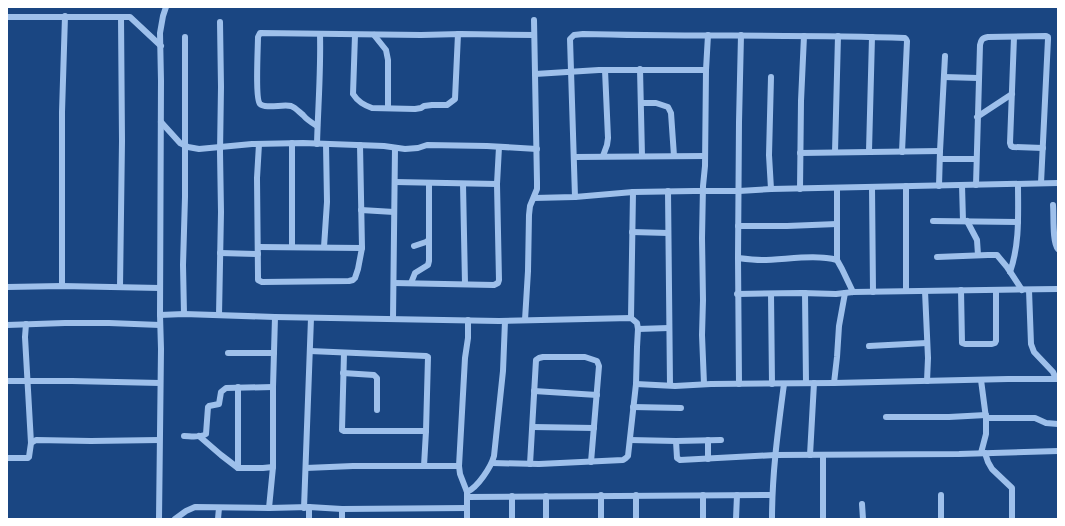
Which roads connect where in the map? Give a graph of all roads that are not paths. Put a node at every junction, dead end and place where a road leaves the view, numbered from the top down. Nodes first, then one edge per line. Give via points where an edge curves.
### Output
1 (166, 7) edge
2 (65, 16) junction
3 (7, 17) edge
4 (121, 17) junction
5 (534, 20) dead end
6 (220, 22) dead end
7 (320, 34) junction
8 (355, 34) junction
9 (458, 34) junction
10 (374, 35) junction
11 (534, 35) junction
12 (708, 35) junction
13 (741, 35) junction
14 (804, 36) junction
15 (838, 36) junction
16 (185, 37) dead end
17 (872, 37) junction
18 (1014, 37) junction
19 (161, 46) junction
20 (945, 56) dead end
21 (640, 69) junction
22 (605, 70) junction
23 (706, 70) junction
24 (571, 72) junction
25 (534, 74) junction
26 (771, 77) dead end
27 (944, 77) junction
28 (978, 78) junction
29 (1012, 94) junction
30 (641, 102) junction
31 (388, 108) junction
32 (977, 117) junction
33 (161, 122) junction
34 (317, 126) junction
35 (292, 143) junction
36 (259, 144) junction
37 (317, 144) junction
38 (326, 144) junction
39 (184, 145) junction
40 (360, 145) junction
41 (220, 146) junction
42 (499, 147) junction
43 (395, 148) junction
44 (1043, 148) junction
45 (537, 149) junction
46 (869, 151) junction
47 (940, 151) junction
48 (835, 152) junction
49 (902, 152) junction
50 (800, 153) junction
51 (603, 156) junction
52 (642, 156) junction
53 (674, 156) junction
54 (705, 156) junction
55 (574, 157) junction
56 (940, 159) junction
57 (976, 159) junction
58 (395, 182) junction
59 (429, 183) junction
60 (1041, 183) junction
61 (1058, 183) edge
62 (463, 184) junction
63 (497, 184) junction
64 (976, 184) junction
65 (1018, 184) junction
66 (962, 185) junction
67 (906, 186) junction
68 (940, 186) junction
69 (872, 187) junction
70 (837, 188) junction
71 (771, 189) junction
72 (800, 189) junction
73 (668, 191) junction
74 (703, 191) junction
75 (738, 191) junction
76 (633, 192) junction
77 (575, 197) junction
78 (534, 198) junction
79 (1054, 205) dead end
80 (361, 210) junction
81 (394, 212) junction
82 (933, 221) dead end
83 (965, 221) junction
84 (1018, 222) junction
85 (837, 224) junction
86 (738, 226) junction
87 (632, 232) junction
88 (668, 233) junction
89 (430, 240) junction
90 (414, 246) dead end
91 (258, 247) junction
92 (292, 247) junction
93 (324, 247) junction
94 (362, 248) junction
95 (1058, 249) edge
96 (220, 252) junction
97 (258, 254) junction
98 (978, 255) junction
99 (936, 257) dead end
100 (738, 258) junction
101 (837, 260) junction
102 (1010, 272) junction
103 (394, 283) junction
104 (411, 283) junction
105 (465, 284) junction
106 (62, 286) junction
107 (7, 287) edge
108 (120, 287) junction
109 (160, 288) junction
110 (1058, 289) edge
111 (961, 290) junction
112 (996, 290) junction
113 (1022, 290) junction
114 (1029, 290) junction
115 (906, 291) junction
116 (925, 291) junction
117 (853, 292) junction
118 (873, 292) junction
119 (805, 293) junction
120 (845, 293) junction
121 (737, 294) junction
122 (771, 294) junction
123 (184, 314) junction
124 (160, 315) junction
125 (219, 315) junction
126 (275, 317) junction
127 (311, 318) junction
128 (632, 318) junction
129 (393, 319) junction
130 (468, 320) junction
131 (525, 320) junction
132 (505, 321) junction
133 (26, 324) junction
134 (7, 325) edge
135 (160, 325) junction
136 (669, 328) junction
137 (638, 329) junction
138 (927, 343) junction
139 (869, 346) dead end
140 (310, 351) junction
141 (274, 353) junction
142 (344, 353) junction
143 (228, 354) dead end
144 (343, 373) junction
145 (1057, 379) edge
146 (981, 380) junction
147 (7, 381) edge
148 (28, 381) junction
149 (927, 381) junction
150 (160, 383) junction
151 (806, 383) junction
152 (814, 383) junction
153 (834, 383) junction
154 (636, 384) junction
155 (704, 384) junction
156 (739, 384) junction
157 (772, 384) junction
158 (784, 384) junction
159 (670, 386) junction
160 (238, 387) junction
161 (273, 387) junction
162 (534, 390) junction
163 (597, 396) junction
164 (633, 408) junction
165 (681, 408) dead end
166 (376, 410) dead end
167 (986, 416) junction
168 (886, 417) dead end
169 (1058, 424) edge
170 (533, 427) junction
171 (594, 428) junction
172 (426, 431) junction
173 (184, 436) dead end
174 (199, 436) junction
175 (159, 440) junction
176 (630, 440) junction
177 (708, 440) junction
178 (721, 440) dead end
179 (676, 441) junction
180 (31, 443) junction
181 (1058, 451) edge
182 (983, 453) junction
183 (775, 455) junction
184 (810, 455) junction
185 (823, 455) junction
186 (7, 458) edge
187 (708, 459) junction
188 (591, 462) junction
189 (492, 464) junction
190 (530, 464) junction
191 (424, 466) junction
192 (459, 466) junction
193 (272, 467) junction
194 (238, 468) junction
195 (306, 468) junction
196 (467, 494) junction
197 (601, 495) junction
198 (636, 495) junction
199 (702, 495) junction
200 (737, 495) junction
201 (772, 495) junction
202 (941, 495) dead end
203 (512, 496) junction
204 (546, 496) junction
205 (862, 504) dead end
206 (219, 508) junction
207 (269, 508) junction
208 (306, 508) junction
209 (467, 508) junction
210 (342, 509) junction
211 (159, 519) edge
212 (176, 519) edge
213 (218, 519) edge
214 (309, 519) edge
215 (342, 519) edge
216 (467, 519) edge
217 (512, 519) edge
218 (546, 519) edge
219 (601, 519) edge
220 (636, 519) edge
221 (703, 519) edge
222 (736, 519) edge
223 (772, 519) edge
224 (823, 519) edge
225 (862, 519) edge
226 (941, 519) edge
227 (1012, 519) edge

1 - 19 street via 161,23
2 - 3 street
2 - 4 street
2 - 106 street
4 - 19 street via 130,17
4 - 108 street
5 - 11 street
6 - 41 street
7 - 8 street
7 - 34 street via 320,96
7 - 34 street via 260,33 258,37 258,101 266,106 291,106
8 - 10 street
8 - 31 street via 353,94 366,106
9 - 10 street
9 - 11 street
9 - 31 street via 455,99 448,105
10 - 31 street via 386,50 388,60
11 - 25 street
12 - 13 street
12 - 23 street
12 - 24 street via 574,35 570,39
13 - 14 street
13 - 75 street
14 - 15 street
14 - 50 street
15 - 17 street
15 - 48 street
16 - 39 street
17 - 46 street
17 - 49 street via 906,39
18 - 28 street via 988,37 981,40
18 - 29 street
18 - 44 street via 1048,37
19 - 33 street
20 - 27 street
21 - 22 street
21 - 23 street
21 - 30 street
22 - 24 street
22 - 51 street via 608,138
23 - 54 street
24 - 25 street
24 - 55 street
25 - 45 street
26 - 71 street
27 - 28 street
27 - 47 street
28 - 32 street
29 - 32 street
29 - 44 street via 1011,146
30 - 52 street
30 - 53 street via 668,107 671,113
32 - 57 street
33 - 39 street
33 - 109 street
34 - 37 street
35 - 36 street
35 - 37 street
35 - 92 street
36 - 41 street
36 - 91 street
37 - 38 street
38 - 40 street
38 - 93 street
39 - 41 street via 199,149
39 - 123 street
40 - 43 street
40 - 80 street
41 - 96 street
42 - 43 street via 427,145 408,149
42 - 45 street
42 - 63 street
43 - 58 street
44 - 60 street
45 - 78 street via 537,190
46 - 48 street
46 - 49 street
47 - 49 street
47 - 56 street
48 - 50 street
50 - 72 street
51 - 52 street
51 - 55 street
52 - 53 street
53 - 54 street
54 - 74 street
55 - 77 street
56 - 57 street
56 - 68 street
57 - 64 street
58 - 59 street
58 - 81 street
59 - 62 street
59 - 89 street
60 - 61 street
60 - 65 street
62 - 63 street
62 - 105 street
63 - 105 street via 499,280 494,285
64 - 65 street
64 - 66 street
65 - 84 street
66 - 68 street
66 - 83 street
67 - 68 street
67 - 69 street
67 - 115 street
69 - 70 street
69 - 118 street
70 - 72 street
70 - 85 street
71 - 72 street
71 - 75 street
73 - 74 street
73 - 76 street
73 - 88 street
74 - 75 street
74 - 155 street
75 - 86 street
76 - 77 street
76 - 87 street
77 - 78 street
78 - 131 street via 529,215
79 - 95 street via 1055,239
80 - 81 street
80 - 94 street
81 - 103 street
82 - 83 street
83 - 84 street
83 - 98 street via 977,240
84 - 102 street via 1017,243
85 - 86 street
85 - 101 street
86 - 100 street
87 - 88 street
87 - 128 street
88 - 136 street
89 - 90 street
89 - 104 street via 428,264 415,273
91 - 92 street
91 - 97 street
92 - 93 street
93 - 94 street
94 - 97 street via 356,278 349,281 262,282 258,280
96 - 97 street
96 - 125 street
98 - 99 street
98 - 102 street via 997,255
100 - 101 street
100 - 121 street
101 - 117 street
102 - 113 street
103 - 104 street
103 - 129 street
104 - 105 street
106 - 107 street
106 - 108 street
108 - 109 street
109 - 124 street
110 - 114 street
111 - 112 street
111 - 112 street via 962,343 992,344 996,340
111 - 116 street
112 - 113 street
113 - 114 street
114 - 145 street via 1032,348
115 - 116 street
115 - 118 street
116 - 138 street
117 - 118 street
117 - 120 street
119 - 120 street
119 - 122 street
119 - 151 street
120 - 153 street
121 - 122 street
121 - 156 street
122 - 157 street
123 - 124 street
123 - 125 street
124 - 135 street
125 - 126 street
126 - 127 street
126 - 141 street
127 - 129 street
127 - 140 street
128 - 131 street
128 - 137 street
129 - 130 street
130 - 132 street
130 - 192 street
131 - 132 street
132 - 189 street via 503,371
133 - 134 street
133 - 135 street via 72,322
133 - 148 street
135 - 150 street
136 - 137 street
136 - 159 street
137 - 154 street
138 - 139 street
138 - 149 street
140 - 142 street
140 - 195 street
141 - 143 street
141 - 161 street
142 - 144 street
142 - 172 street via 428,357
144 - 166 street via 374,375 377,378
144 - 172 street via 342,430
145 - 146 street
146 - 149 street
146 - 167 street
147 - 148 street
148 - 150 street
148 - 180 street
149 - 153 street
150 - 175 street
151 - 152 street
151 - 158 street
152 - 153 street
152 - 184 street
154 - 159 street
154 - 164 street
155 - 156 street
155 - 159 street
156 - 157 street
157 - 158 street
158 - 183 street
160 - 161 street
160 - 174 street via 226,388 221,392 219,404 208,407 206,434
160 - 194 street
161 - 193 street
162 - 163 street
162 - 163 street via 536,360 539,358 585,357 597,361 599,366
162 - 170 street
163 - 171 street
164 - 165 street
164 - 176 street
167 - 168 street
167 - 169 street via 1035,418 1046,423
167 - 182 street
170 - 171 street
170 - 190 street
171 - 188 street
172 - 191 street
173 - 174 street
174 - 194 street
175 - 180 street via 36,440
175 - 211 street
176 - 179 street
176 - 188 street via 628,456 624,460
177 - 178 street
177 - 179 street
177 - 187 street
179 - 187 street via 677,458 680,460
180 - 186 street via 28,458
181 - 182 street
182 - 185 street
182 - 227 street via 992,470 1012,488
183 - 184 street
183 - 187 street
183 - 201 street
184 - 185 street
185 - 224 street
188 - 190 street
189 - 190 street
189 - 196 street
191 - 192 street
191 - 195 street
192 - 196 street
193 - 194 street
193 - 207 street
195 - 208 street
196 - 203 street
196 - 209 street
197 - 198 street
197 - 204 street
197 - 219 street
198 - 199 street
198 - 220 street
199 - 200 street
199 - 221 street
200 - 201 street
200 - 222 street
201 - 223 street
202 - 226 street
203 - 204 street
203 - 217 street
204 - 218 street
205 - 225 street
206 - 207 street
206 - 212 street via 195,507
206 - 213 street
207 - 208 street
208 - 210 street
208 - 214 street
209 - 210 street
209 - 216 street
210 - 215 street

